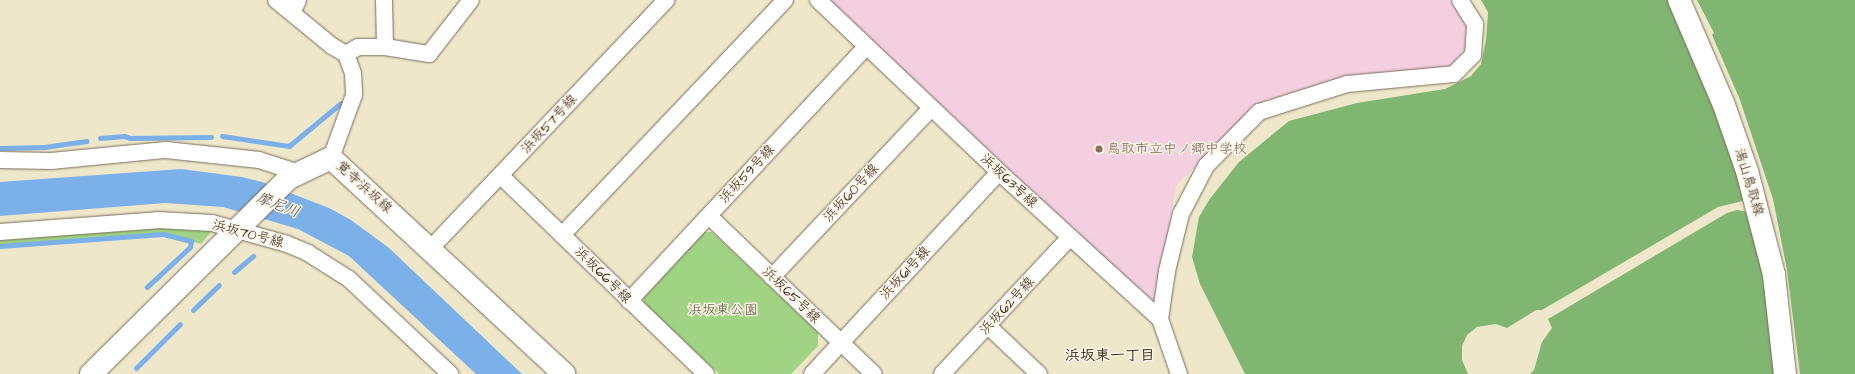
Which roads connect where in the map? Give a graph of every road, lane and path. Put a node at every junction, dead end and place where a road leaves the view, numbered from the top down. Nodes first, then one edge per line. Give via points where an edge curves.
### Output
1 (276, 0) edge
2 (384, 0) edge
3 (471, 0) edge
4 (666, 0) edge
5 (785, 0) edge
6 (818, 0) edge
7 (1460, 0) edge
8 (1679, 0) edge
9 (295, 6) edge
10 (385, 47) junction
11 (866, 47) junction
12 (346, 54) junction
13 (931, 108) junction
14 (331, 158) junction
15 (0, 160) edge
16 (999, 172) junction
17 (294, 175) junction
18 (501, 176) junction
19 (709, 216) junction
20 (243, 226) junction
21 (0, 232) edge
22 (562, 235) junction
23 (1070, 237) junction
24 (431, 248) junction
25 (772, 277) junction
26 (629, 301) junction
27 (1160, 319) junction
28 (988, 326) junction
29 (841, 343) junction
30 (90, 374) edge
31 (450, 374) edge
32 (564, 374) edge
33 (706, 374) edge
34 (812, 374) edge
35 (874, 374) edge
36 (942, 374) edge
37 (1039, 374) edge
38 (1179, 374) edge
39 (1786, 374) edge

1 - 9 street
2 - 10 street
3 - 10 street via 429,54
4 - 18 street, 浜坂57号線
5 - 22 street
6 - 11 street, 浜坂63号線
7 - 27 street via 1475,24 1473,55 1454,74 1347,84 1259,112 1206,166 1181,214 1167,271
8 - 39 street, 湯山鳥取線 via 1724,105 1747,171 1774,275
9 - 12 street via 332,46
10 - 12 street via 358,47
11 - 13 street, 浜坂63号線
11 - 19 street, 浜坂59号線
12 - 14 street via 353,73 354,95
13 - 16 street, 浜坂63号線
13 - 25 street, 浜坂60号線
14 - 17 street, 覚寺浜坂線
14 - 24 street, 覚寺浜坂線
15 - 17 street via 51,161 166,150 258,160
16 - 23 street, 浜坂63号線
16 - 29 street, 浜坂61号線
17 - 20 street, 覚寺浜坂線
18 - 22 street, 浜坂66号線
18 - 24 street, 浜坂57号線
19 - 25 street, 浜坂65号線
19 - 26 street, 浜坂59号線
20 - 21 street, 浜坂70号線 via 158,220
20 - 30 street, 覚寺浜坂線
20 - 31 street, 浜坂70号線 via 308,253 349,279
22 - 26 street, 浜坂66号線
23 - 27 street, 浜坂63号線
23 - 28 street, 浜坂62号線
24 - 32 street, 覚寺浜坂線
25 - 29 street, 浜坂65号線
26 - 33 street, 浜坂66号線
27 - 38 street, 浜坂63号線
28 - 36 street, 浜坂62号線
28 - 37 street
29 - 34 street, 浜坂61号線
29 - 35 street, 浜坂65号線

